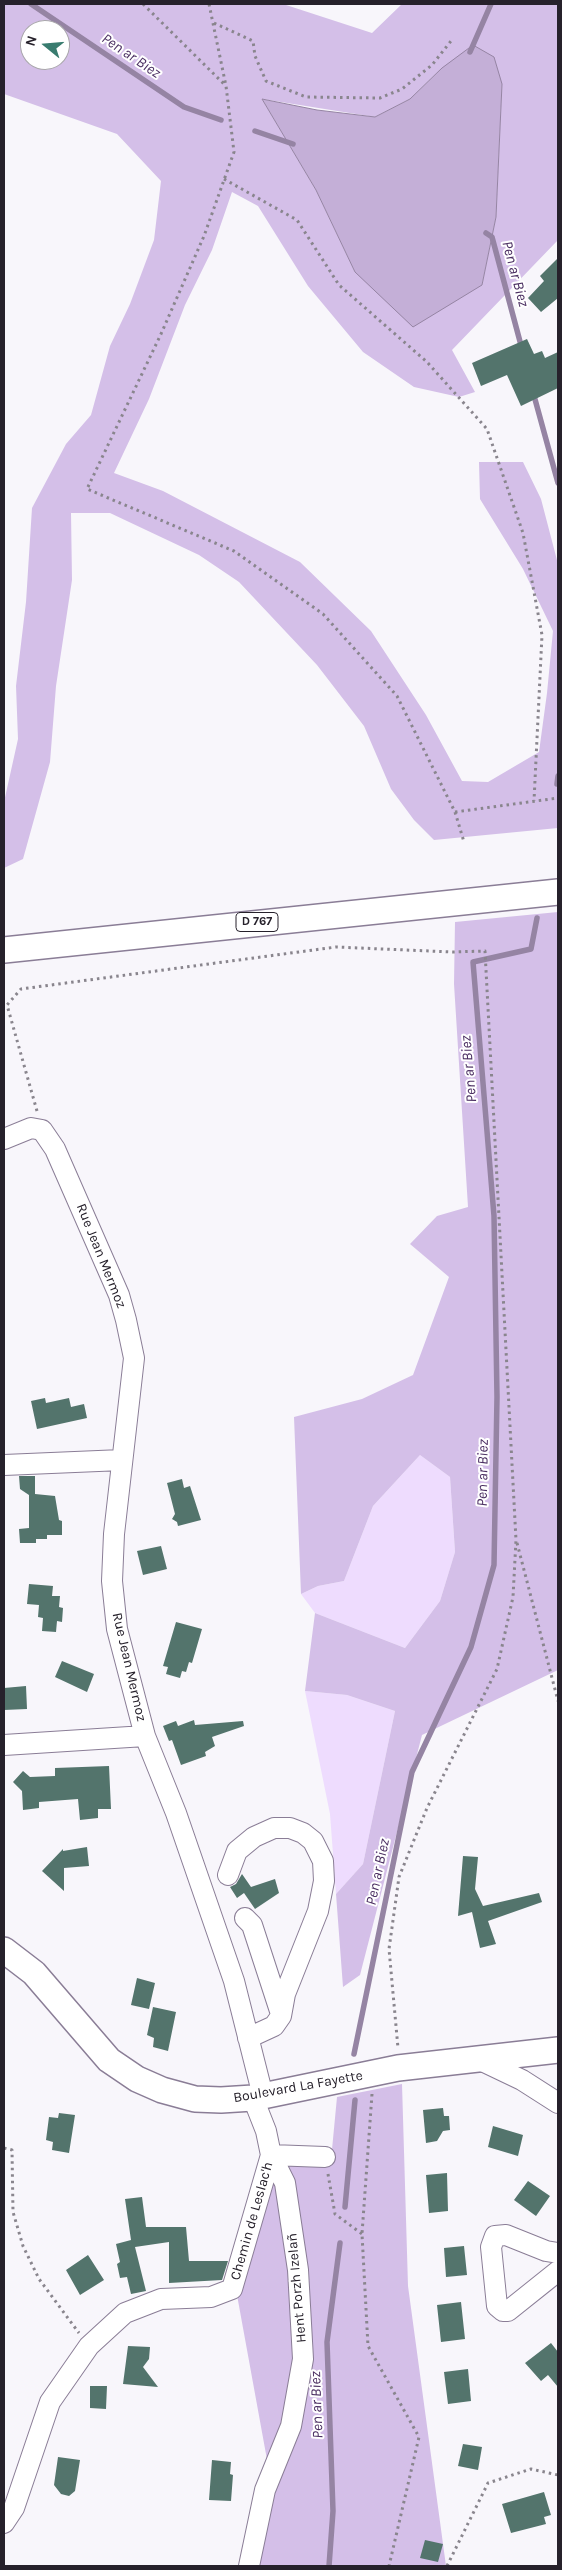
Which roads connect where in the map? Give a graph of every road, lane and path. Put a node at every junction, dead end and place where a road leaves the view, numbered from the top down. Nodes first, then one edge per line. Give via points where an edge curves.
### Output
1 (143, 4) edge
2 (209, 4) edge
3 (213, 23) junction
4 (451, 41) dead end
5 (226, 86) junction
6 (224, 179) junction
7 (558, 798) edge
8 (534, 801) junction
9 (455, 812) junction
10 (464, 842) dead end
11 (558, 887) edge
12 (558, 892) edge
13 (511, 896) junction
14 (4, 950) edge
15 (42, 1130) junction
16 (4, 1138) edge
17 (122, 1460) junction
18 (4, 1465) edge
19 (516, 1540) junction
20 (558, 1701) edge
21 (145, 1736) junction
22 (4, 1745) edge
23 (228, 1874) dead end
24 (245, 1918) dead end
25 (4, 1950) edge
26 (281, 2016) junction
27 (248, 2038) junction
28 (398, 2048) dead end
29 (558, 2050) edge
30 (478, 2059) junction
31 (372, 2086) dead end
32 (258, 2097) junction
33 (558, 2103) edge
34 (4, 2148) edge
35 (271, 2154) junction
36 (325, 2157) joint
37 (362, 2234) junction
38 (558, 2253) edge
39 (558, 2271) edge
40 (88, 2346) junction
41 (558, 2475) edge
42 (4, 2523) edge
43 (249, 2566) edge
44 (389, 2566) edge
45 (447, 2566) edge

1 - 5 path
2 - 3 path
3 - 4 path via 253,41 255,56 266,82 306,97 380,98 402,89 432,65
3 - 5 path
5 - 6 path via 234,152
6 - 8 path via 296,220 339,285 427,362 487,429 523,533 542,635
6 - 9 path via 204,236 161,334 87,489 234,551 323,614 397,696
7 - 8 path
8 - 9 path
9 - 10 path
11 - 13 main road, D 767
12 - 13 main road, D 767
13 - 14 main road, D 767
15 - 16 street via 32,1128
15 - 17 street, Rue Jean Mermoz via 66,1170 126,1320 134,1358
15 - 19 path via 7,1005 21,989 336,947 485,951
17 - 18 street
17 - 21 street, Rue Jean Mermoz via 112,1581 117,1629
19 - 20 path
19 - 28 path via 514,1597 496,1669 427,1808 399,1877 389,1949
21 - 22 street
21 - 27 street, Rue Jean Mermoz via 176,1813 234,1981
23 - 26 street via 237,1851 254,1837 274,1828 290,1828 303,1833 314,1841 323,1860 324,1882 318,1912 285,1994
24 - 26 street via 252,1925
25 - 32 main road, Boulevard La Fayette via 34,1973 95,2047 137,2079 195,2099
26 - 27 street via 274,2026
27 - 32 street, Rue Jean Mermoz
29 - 30 main road, Boulevard La Fayette
30 - 32 main road, Boulevard La Fayette via 398,2068
30 - 33 street via 522,2080
31 - 37 path
32 - 35 street, Hent Porzh Izelañ
34 - 40 path via 12,2150 13,2212 23,2246 40,2279
35 - 36 street
35 - 40 street, Chemin de Leslac'h via 232,2289 211,2297 161,2299 125,2313
35 - 43 street, Hent Porzh Izelañ via 285,2183 298,2270 302,2359 291,2426 265,2490
36 - 37 path via 335,2214
37 - 44 path via 368,2346 419,2437
38 - 39 street via 506,2235 495,2236 491,2247 497,2306 503,2312 508,2311
40 - 42 street, Chemin de Leslac'h via 50,2402 14,2508
41 - 45 path via 531,2469 488,2483

